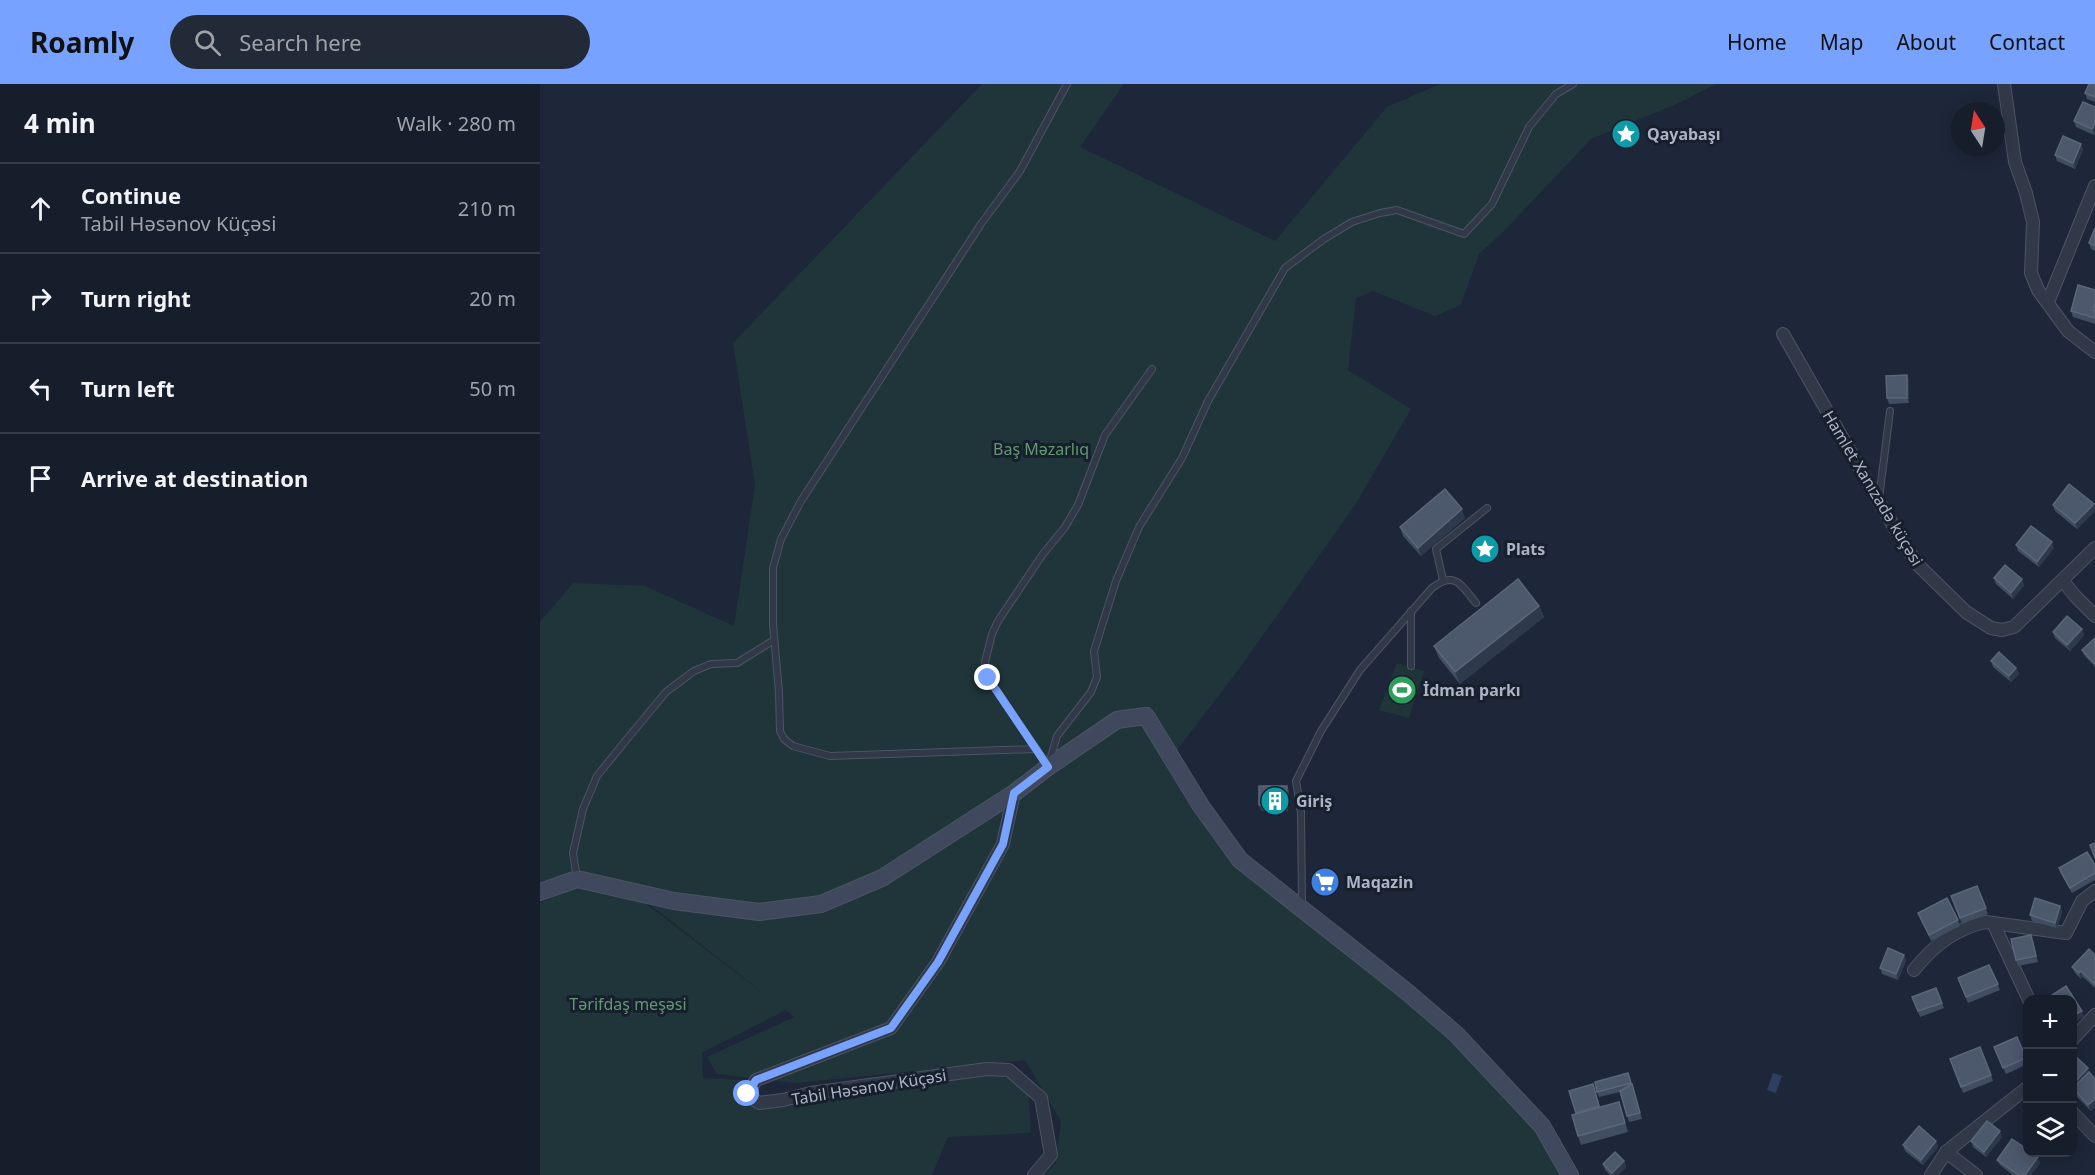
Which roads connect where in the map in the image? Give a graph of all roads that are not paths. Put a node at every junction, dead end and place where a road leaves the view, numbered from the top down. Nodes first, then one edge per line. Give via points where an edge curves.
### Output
1 (1067, 84) edge
2 (1573, 84) edge
3 (2004, 84) edge
4 (2095, 186) edge
5 (2048, 302) junction
6 (1783, 334) dead end
7 (2095, 352) edge
8 (1152, 369) dead end
9 (1890, 411) dead end
10 (1878, 502) junction
11 (1487, 508) dead end
12 (2095, 548) edge
13 (1443, 580) junction
14 (2063, 580) junction
15 (1476, 603) dead end
16 (1411, 610) junction
17 (2095, 616) edge
18 (774, 640) junction
19 (1411, 666) dead end
20 (1036, 749) junction
21 (1048, 767) junction
22 (1014, 793) junction
23 (577, 879) junction
24 (2095, 891) edge
25 (540, 892) edge
26 (1302, 909) junction
27 (1993, 923) junction
28 (1914, 970) dead end
29 (2027, 995) edge
30 (2095, 1014) edge
31 (2077, 1035) edge
32 (2023, 1091) edge
33 (2077, 1116) edge
34 (2095, 1136) edge
35 (1946, 1152) junction
36 (1034, 1175) edge
37 (1570, 1175) edge
38 (1931, 1175) edge
39 (1976, 1175) edge

1 - 18 lane via 1020,171 981,224 801,501 781,539 773,568
2 - 21 lane via 1556,94 1529,127 1492,204 1464,234 1397,210 1380,213 1352,222 1285,268 1208,401 1182,458 1139,528 1116,580 1094,651 1097,677 1091,692 1057,736
3 - 5 street via 2016,162 2033,222 2031,273 2037,290
4 - 5 street
5 - 7 street via 2068,332
6 - 10 street, Hamlet Xanızadə küçəsi
8 - 20 lane via 1105,435 1078,505 1065,527 992,634 985,662 988,678
9 - 10 lane
10 - 14 street, Hamlet Xanızadə küçəsi via 1916,563 1966,612 1991,628 2014,627
11 - 13 lane via 1436,549
12 - 14 street, Hamlet Xanızadə küçəsi
13 - 15 lane via 1460,583
13 - 16 lane
14 - 17 street
16 - 19 lane
16 - 26 lane via 1360,670 1321,731 1296,781 1301,812
18 - 20 lane via 780,731 793,746 830,756
18 - 23 lane via 737,663 711,664 693,671 666,692 627,739 597,776 583,809 573,853
20 - 21 lane
21 - 22 street
21 - 26 street via 1117,720 1146,716 1201,806 1240,860
22 - 23 street via 882,878 821,904 759,912 674,901
22 - 36 street, Tabil Həsənov Küçəsi via 1003,844 938,962 891,1028 756,1080 747,1094 759,1103 987,1069 1009,1070 1041,1098 1051,1155
23 - 25 street
24 - 27 street via 2082,901 2066,933
26 - 37 street via 1456,1034 1542,1125
27 - 28 street via 1974,924 1959,931 1928,953
27 - 29 street
30 - 31 street
32 - 35 street
33 - 34 street
35 - 38 street
35 - 39 street

